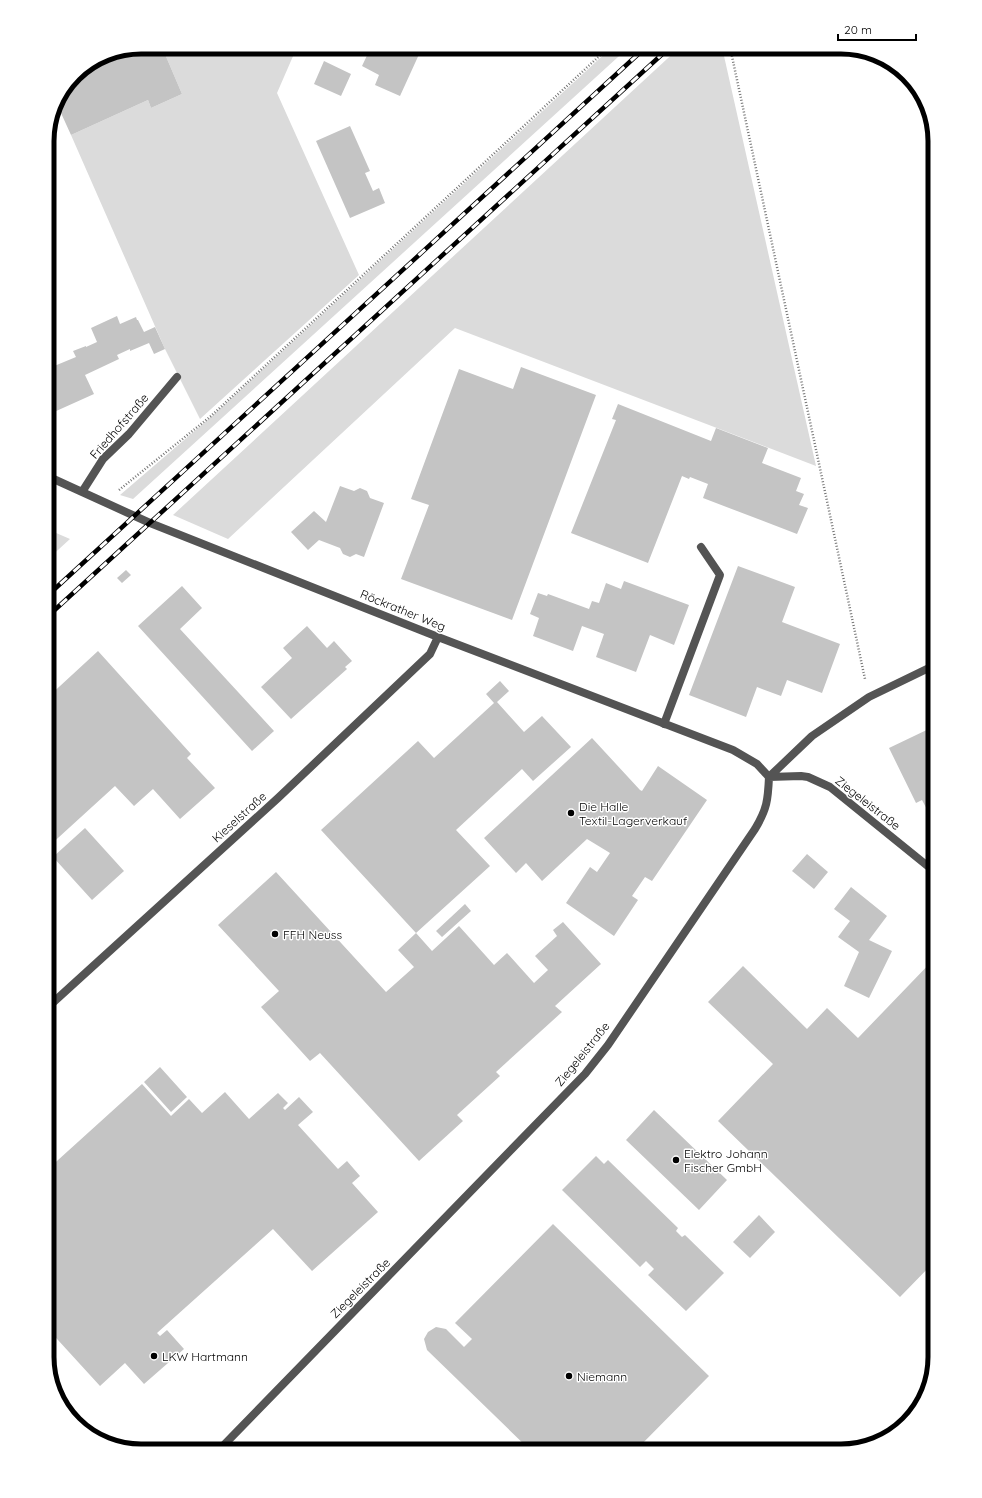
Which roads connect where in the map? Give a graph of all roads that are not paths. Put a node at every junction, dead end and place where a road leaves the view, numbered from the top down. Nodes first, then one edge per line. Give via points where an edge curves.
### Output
1 (177, 377) dead end
2 (54, 479) edge
3 (82, 492) junction
4 (701, 547) dead end
5 (438, 636) junction
6 (928, 669) edge
7 (664, 724) junction
8 (769, 777) junction
9 (928, 866) edge
10 (54, 1002) edge
11 (225, 1444) edge

1 - 3 street, Friedhofstraße via 129,434 103,459
2 - 3 street
3 - 5 street, Röckrather Weg via 134,516
4 - 7 street via 720,575
5 - 7 street, Röckrather Weg
5 - 10 street, Kieselstraße via 425,659 278,798
6 - 8 street via 869,697 812,736
7 - 8 street, Röckrather Weg via 733,750 756,764
8 - 9 street, Ziegeleistraße via 808,777 830,787
8 - 11 street, Ziegeleistraße via 766,807 755,829 608,1045 585,1074

